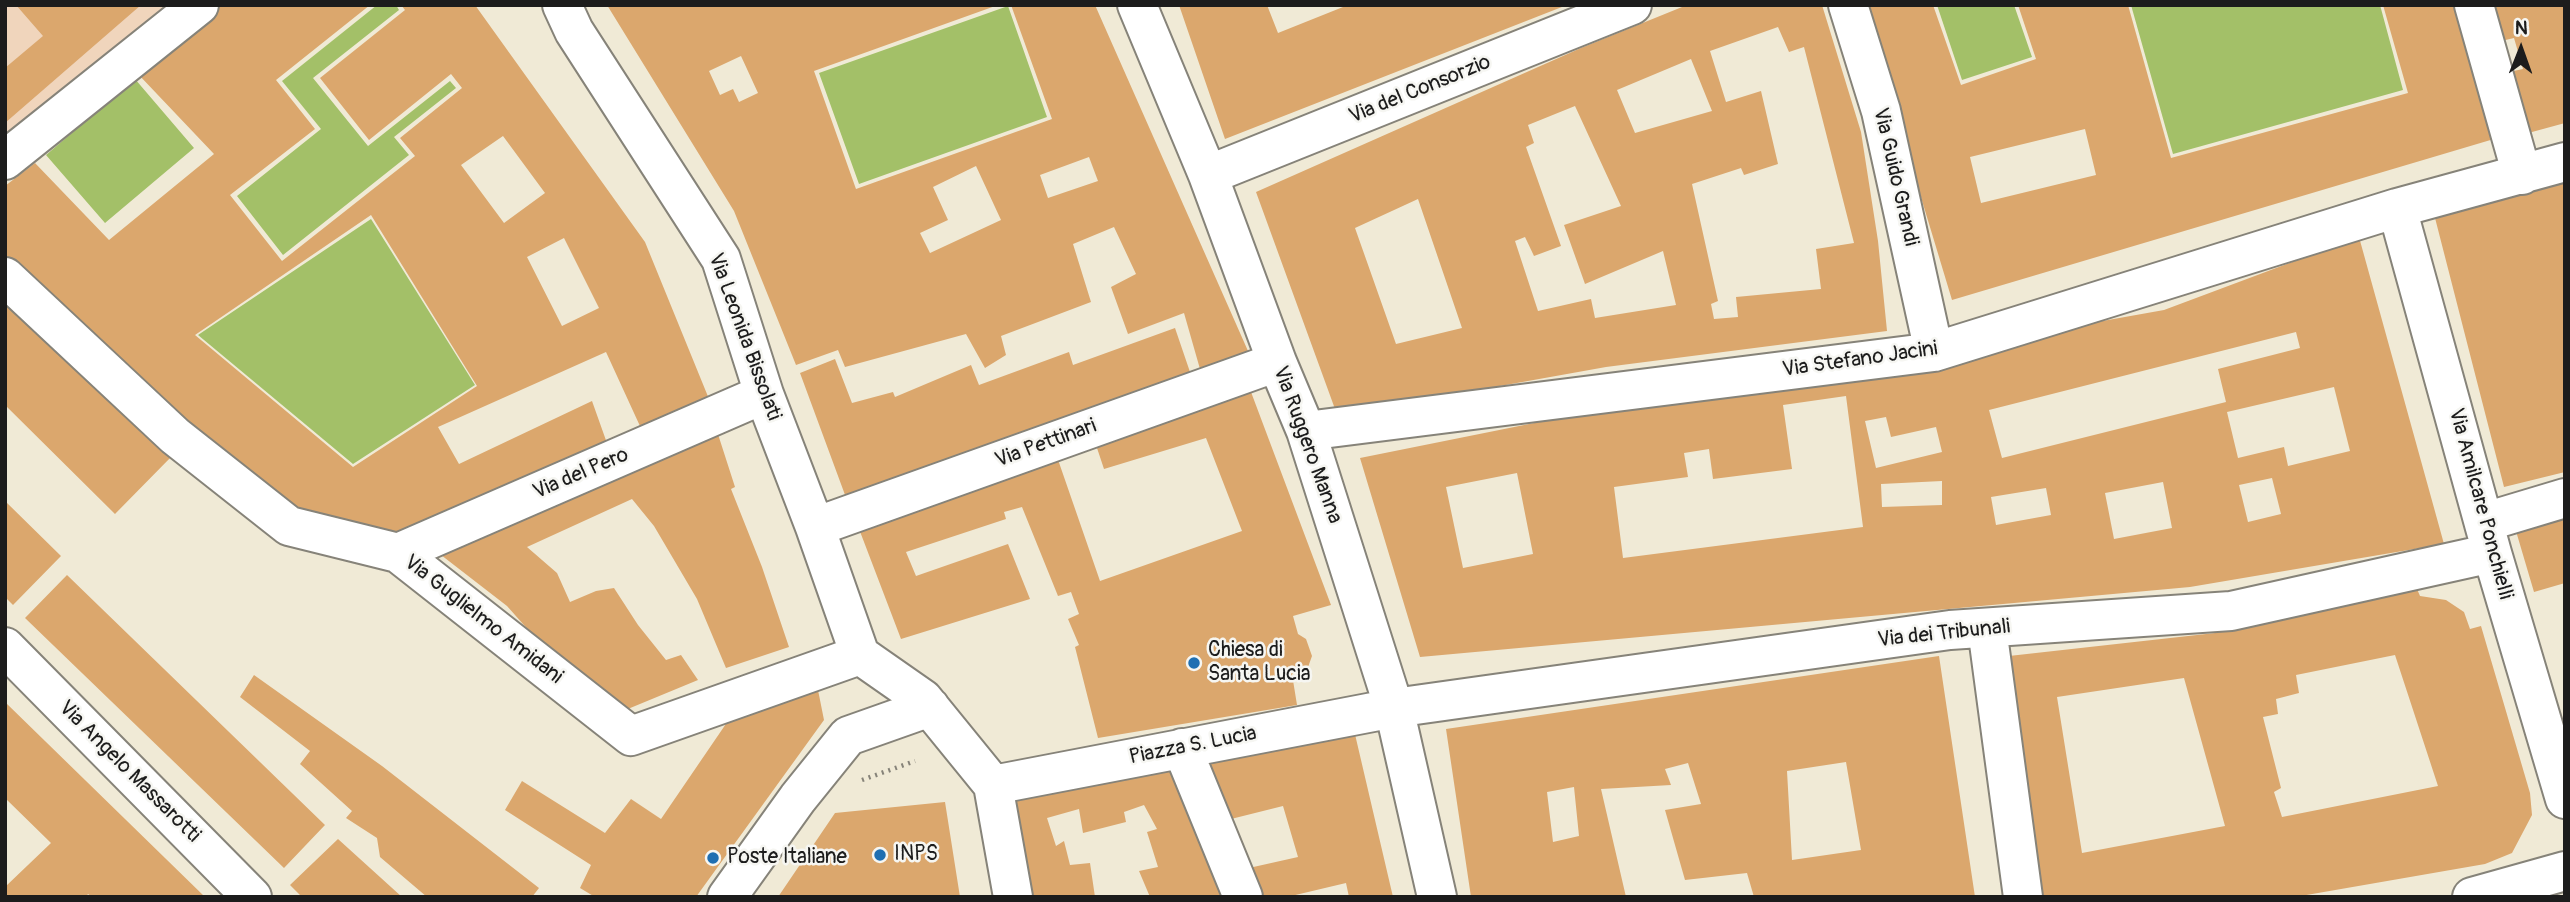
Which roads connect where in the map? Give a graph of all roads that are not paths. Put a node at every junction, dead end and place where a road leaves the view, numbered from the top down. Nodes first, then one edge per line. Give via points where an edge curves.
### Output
1 (199, 5) edge
2 (562, 5) edge
3 (1137, 5) edge
4 (1632, 5) edge
5 (1848, 5) edge
6 (2474, 5) edge
7 (5, 160) edge
8 (2565, 162) edge
9 (1208, 174) junction
10 (2522, 175) junction
11 (2397, 208) junction
12 (5, 276) edge
13 (1934, 352) junction
14 (1277, 362) junction
15 (764, 394) junction
16 (1306, 431) junction
17 (2565, 498) edge
18 (816, 527) junction
19 (2489, 537) junction
20 (398, 553) junction
21 (1987, 628) junction
22 (5, 647) edge
23 (860, 655) junction
24 (930, 706) junction
25 (1394, 708) junction
26 (1182, 748) junction
27 (993, 785) junction
28 (2565, 799) edge
29 (2565, 871) edge
30 (252, 897) edge
31 (727, 897) edge
32 (1013, 897) edge
33 (1243, 897) edge
34 (1437, 897) edge
35 (2022, 897) edge
36 (2472, 897) edge

1 - 7 street
2 - 15 street, Via Leonida Bissolati via 720,259
3 - 9 street, Via Ruggero Manna
4 - 9 street, Via del Consorzio
5 - 13 street, Via Guido Grandi via 1881,111
6 - 10 street
8 - 10 street, Via Stefano Jacini
9 - 14 street, Via Ruggero Manna
10 - 11 street, Via Stefano Jacini
11 - 13 street, Via Stefano Jacini
11 - 19 street, Via Amilcare Ponchielli
12 - 20 street, Via Guglielmo Amidani via 175,436 289,526
13 - 16 street, Via Stefano Jacini
14 - 16 street, Via Ruggero Manna
14 - 18 street, Via Pettinari
15 - 18 street, Via Leonida Bissolati
15 - 20 street, Via del Pero
16 - 25 street, Via Ruggero Manna
17 - 19 street, Via dei Tribunali
18 - 23 street, Via Leonida Bissolati
19 - 21 street, Via dei Tribunali via 2231,611
19 - 28 street, Via Amilcare Ponchielli
20 - 23 street, Via Guglielmo Amidani via 631,736
21 - 25 street, Via dei Tribunali
21 - 35 street
22 - 30 street, Via Angelo Massarotti
23 - 24 street
24 - 27 street
24 - 31 street via 848,736
25 - 26 street, Piazza S. Lucia
25 - 34 street, Via Ruggero Manna
26 - 27 street, Piazza S. Lucia
26 - 33 street
27 - 32 street
29 - 36 street

